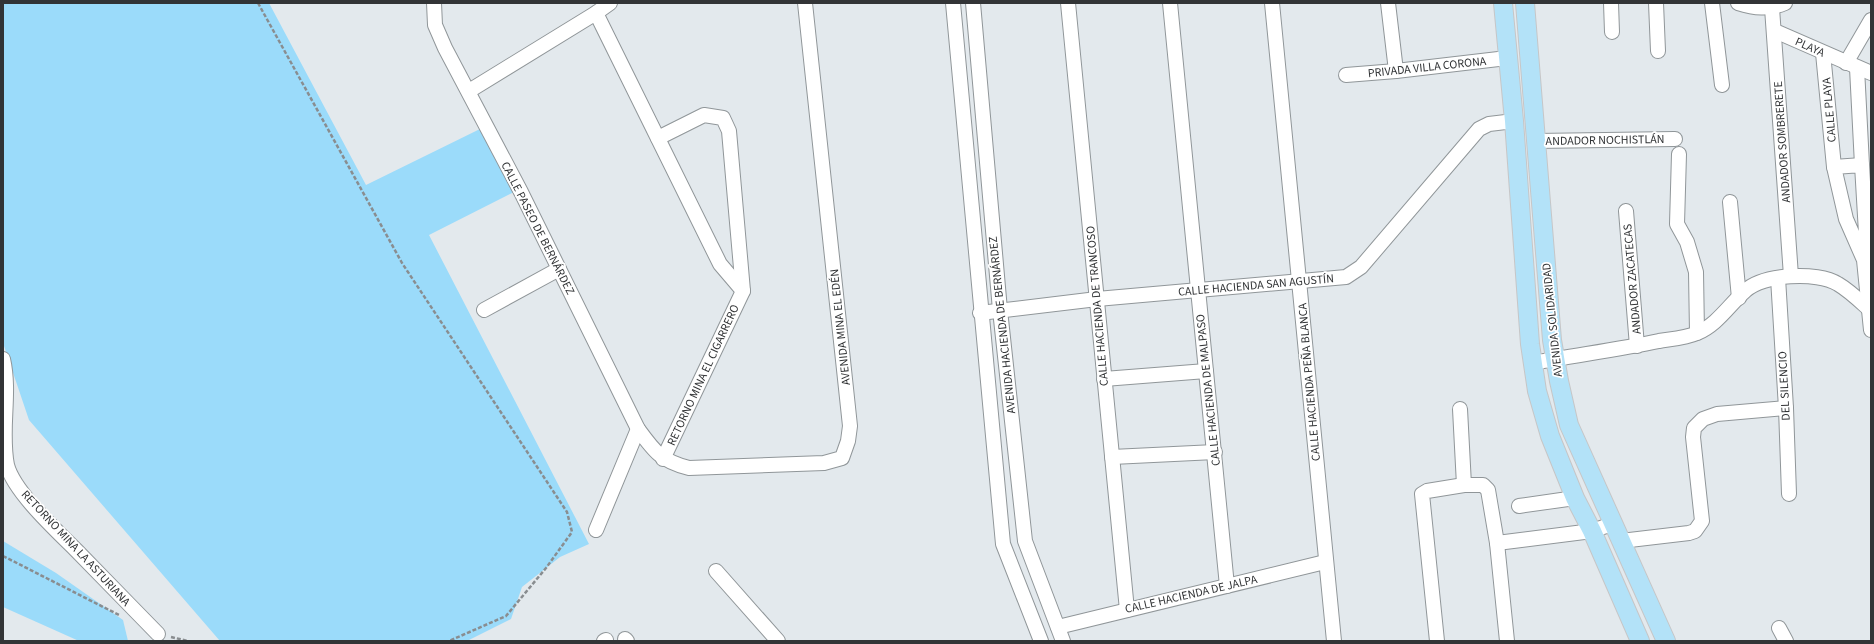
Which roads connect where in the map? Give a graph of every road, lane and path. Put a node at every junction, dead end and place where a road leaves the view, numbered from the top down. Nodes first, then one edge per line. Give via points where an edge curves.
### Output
1 (258, 3) edge
2 (434, 3) edge
3 (610, 3) edge
4 (805, 3) edge
5 (952, 3) edge
6 (973, 3) edge
7 (1068, 3) edge
8 (1170, 3) edge
9 (1272, 3) edge
10 (1388, 3) edge
11 (1503, 3) edge
12 (1525, 3) edge
13 (1611, 3) edge
14 (1656, 3) edge
15 (1712, 3) edge
16 (1738, 3) edge
17 (1778, 5) edge
18 (596, 13) junction
19 (1871, 20) edge
20 (1775, 31) junction
21 (1612, 32) dead end
22 (1658, 51) dead end
23 (1823, 53) junction
24 (1507, 58) junction
25 (1852, 65) junction
26 (1396, 71) junction
27 (1871, 73) edge
28 (1346, 74) dead end
29 (1722, 84) dead end
30 (468, 91) junction
31 (1514, 122) junction
32 (658, 138) junction
33 (1675, 139) dead end
34 (1535, 142) junction
35 (1680, 154) dead end
36 (1862, 165) junction
37 (1834, 167) junction
38 (1730, 202) dead end
39 (1626, 212) dead end
40 (1864, 260) junction
41 (559, 269) junction
42 (1784, 277) junction
43 (1300, 282) junction
44 (1199, 290) junction
45 (743, 292) junction
46 (1739, 298) junction
47 (1097, 299) junction
48 (484, 310) dead end
49 (1000, 310) junction
50 (1870, 310) edge
51 (980, 313) junction
52 (1871, 330) edge
53 (1696, 333) junction
54 (1637, 346) junction
55 (1555, 359) junction
56 (3, 360) edge
57 (1533, 363) junction
58 (1206, 371) junction
59 (1104, 379) junction
60 (1786, 408) junction
61 (1460, 409) dead end
62 (638, 429) junction
63 (1215, 452) junction
64 (658, 455) junction
65 (1112, 457) junction
66 (1464, 485) junction
67 (1789, 494) dead end
68 (1575, 498) junction
69 (1520, 506) dead end
70 (1612, 524) junction
71 (596, 530) dead end
72 (1592, 532) junction
73 (1622, 542) junction
74 (1497, 543) junction
75 (3, 556) edge
76 (1325, 562) junction
77 (716, 571) dead end
78 (1227, 586) junction
79 (1127, 610) junction
80 (123, 617) dead end
81 (1058, 627) junction
82 (1779, 628) dead end
83 (158, 634) joint
84 (188, 641) edge
85 (449, 641) edge
86 (778, 641) edge
87 (1040, 641) edge
88 (1063, 641) edge
89 (1334, 641) edge
90 (1437, 641) edge
91 (1507, 641) edge
92 (1640, 641) edge
93 (1666, 641) edge
94 (1786, 641) edge

1 - 85 path via 402,263 567,512 571,524 572,532 506,616
2 - 30 street, CALLE PASEO DE BERNÁRDEZ via 435,25
3 - 18 street
4 - 64 street, AVENIDA MINA EL EDÉN via 850,426 848,442 842,458 824,463 689,468
5 - 51 street, AVENIDA HACIENDA DE BERNÁRDEZ
6 - 49 street, AVENIDA HACIENDA DE BERNÁRDEZ
7 - 47 street, CALLE HACIENDA DE TRANCOSO
8 - 44 street, CALLE HACIENDA DE MALPASO
9 - 43 street, CALLE HACIENDA PEÑA BLANCA
10 - 26 street
11 - 24 main road, AVENIDA SOLIDARIDAD
12 - 34 main road, AVENIDA SOLIDARIDAD
13 - 21 street
14 - 22 street
15 - 29 street
16 - 17 street via 1754,8
17 - 20 street, ANDADOR SOMBRERETE
18 - 30 street
18 - 32 street, RETORNO MINA EL CIGARRERO
19 - 25 street
20 - 23 street, PLAYA
20 - 42 street, ANDADOR SOMBRERETE
23 - 25 street, PLAYA
23 - 37 street, CALLE PLAYA
24 - 26 street, PRIVADA VILLA CORONA
24 - 31 main road, AVENIDA SOLIDARIDAD
25 - 27 street, PLAYA
25 - 36 street
26 - 28 street, PRIVADA VILLA CORONA
30 - 41 street, CALLE PASEO DE BERNÁRDEZ
31 - 43 street, CALLE HACIENDA SAN AGUSTÍN via 1489,124 1479,129 1361,267 1346,277
31 - 57 main road, AVENIDA SOLIDARIDAD
32 - 45 street, RETORNO MINA EL CIGARRERO via 720,264
32 - 45 street, RETORNO MINA EL CIGARRERO via 704,115 723,118 729,131
33 - 34 street, ANDADOR NOCHISTLÁN
34 - 55 main road, AVENIDA SOLIDARIDAD
35 - 53 street via 1677,224 1688,242 1696,272
36 - 37 street
36 - 40 street via 1866,233
37 - 40 street, CALLE PLAYA via 1846,219
38 - 46 street
39 - 54 street, ANDADOR ZACATECAS
40 - 50 street
41 - 48 street
41 - 62 street, CALLE PASEO DE BERNÁRDEZ
42 - 46 street via 1761,282 1746,290
42 - 50 street via 1815,277 1837,283
42 - 60 street, DEL SILENCIO
43 - 44 street, CALLE HACIENDA SAN AGUSTÍN
43 - 76 street, CALLE HACIENDA PEÑA BLANCA
44 - 47 street, CALLE HACIENDA SAN AGUSTÍN
44 - 58 street, CALLE HACIENDA DE MALPASO
45 - 64 street, RETORNO MINA EL CIGARRERO
46 - 53 street via 1711,326
47 - 49 street, CALLE HACIENDA SAN AGUSTÍN
47 - 59 street, CALLE HACIENDA DE TRANCOSO
49 - 51 street, CALLE HACIENDA SAN AGUSTÍN
49 - 81 street, AVENIDA HACIENDA DE BERNÁRDEZ via 1024,540
50 - 52 street
51 - 87 street, AVENIDA HACIENDA DE BERNÁRDEZ via 1003,544
53 - 54 street
54 - 55 street
55 - 57 street
55 - 70 main road, AVENIDA SOLIDARIDAD via 1570,425
56 - 83 street, RETORNO MINA LA ASTURIANA via 7,375 4,452 15,482 44,517
57 - 68 main road, AVENIDA SOLIDARIDAD via 1537,391 1550,436
58 - 59 street
58 - 63 street, CALLE HACIENDA DE MALPASO
59 - 65 street, CALLE HACIENDA DE TRANCOSO
60 - 67 street, DEL SILENCIO
60 - 73 street via 1717,414 1703,419 1694,428 1693,437 1702,521 1699,526 1689,533
61 - 66 street
62 - 64 street, CALLE PASEO DE BERNÁRDEZ
62 - 71 street
63 - 65 street
63 - 78 street, CALLE HACIENDA DE MALPASO
65 - 79 street, CALLE HACIENDA DE TRANCOSO
66 - 74 street via 1483,485 1488,490
66 - 90 street via 1422,494
68 - 69 street
68 - 72 main road, AVENIDA SOLIDARIDAD
70 - 72 street
70 - 73 main road, AVENIDA SOLIDARIDAD
72 - 74 street
72 - 92 main road, AVENIDA SOLIDARIDAD
73 - 93 main road, AVENIDA SOLIDARIDAD
74 - 91 street
75 - 80 path
76 - 78 street, CALLE HACIENDA DE JALPA
76 - 89 street, CALLE HACIENDA PEÑA BLANCA
77 - 86 street
78 - 79 street, CALLE HACIENDA DE JALPA
79 - 81 street, CALLE HACIENDA DE JALPA
81 - 88 street, AVENIDA HACIENDA DE BERNÁRDEZ
82 - 94 street
83 - 84 path

